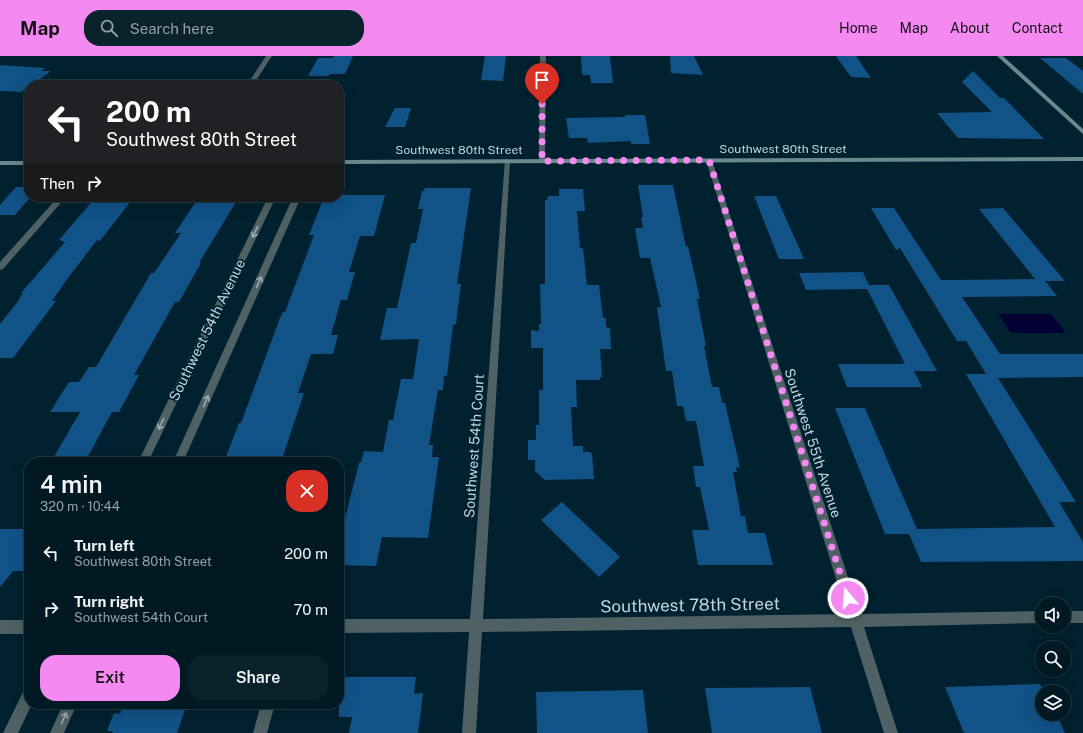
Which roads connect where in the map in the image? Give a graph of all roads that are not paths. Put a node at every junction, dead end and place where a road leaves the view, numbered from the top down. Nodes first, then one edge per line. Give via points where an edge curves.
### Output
1 (269, 56) edge
2 (543, 56) edge
3 (1000, 56) edge
4 (253, 80) edge
5 (1083, 132) edge
6 (1083, 159) edge
7 (709, 160) junction
8 (507, 161) junction
9 (542, 161) junction
10 (344, 162) edge
11 (24, 163) edge
12 (0, 164) edge
13 (58, 202) edge
14 (270, 202) edge
15 (295, 202) edge
16 (0, 267) edge
17 (145, 457) edge
18 (180, 457) edge
19 (1035, 617) edge
20 (1071, 617) edge
21 (1083, 617) edge
22 (855, 621) junction
23 (476, 625) junction
24 (344, 626) edge
25 (0, 627) edge
26 (24, 627) edge
27 (24, 705) edge
28 (68, 709) edge
29 (267, 709) edge
30 (10, 733) edge
31 (57, 733) edge
32 (260, 733) edge
33 (469, 733) edge
34 (891, 733) edge

1 - 4 street
2 - 9 street
3 - 5 street
6 - 7 street, Southwest 80th Street
7 - 9 street, Southwest 80th Street
7 - 22 street, Southwest 55th Avenue
8 - 9 street, Southwest 80th Street
8 - 10 street, Southwest 80th Street
8 - 23 street, Southwest 54th Court
11 - 12 street
13 - 16 street
14 -> 17 street, Southwest 54th Avenue
18 -> 15 street, Southwest 54th Avenue
19 - 22 street, Southwest 78th Street
20 - 21 street
22 - 23 street, Southwest 78th Street
22 - 34 street, Southwest 55th Avenue
23 - 24 street, Southwest 78th Street
23 - 33 street, Southwest 54th Court
25 - 26 street
27 - 30 street
31 -> 28 street
29 - 32 street

